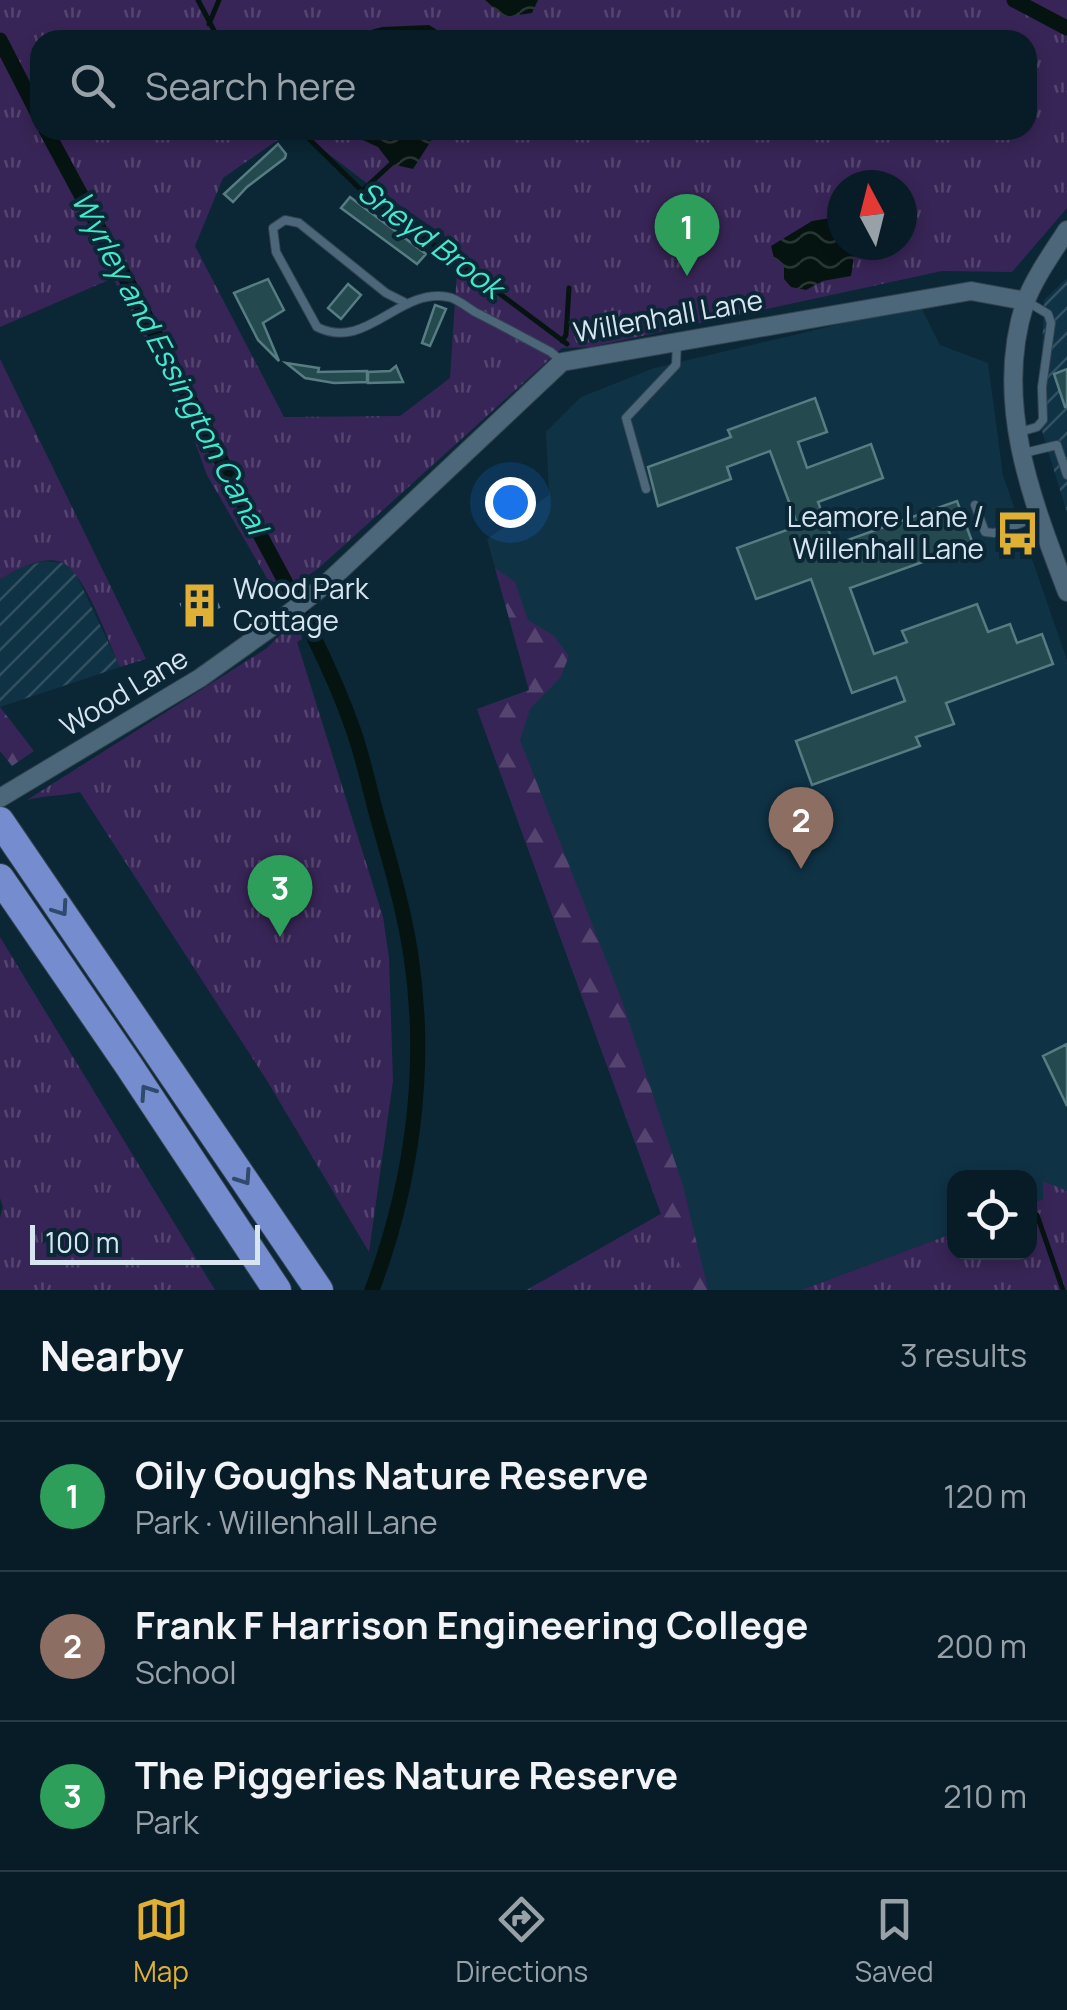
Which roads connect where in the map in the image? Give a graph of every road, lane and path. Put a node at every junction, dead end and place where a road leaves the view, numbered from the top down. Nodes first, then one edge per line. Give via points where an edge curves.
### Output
1 (1067, 230) edge
2 (1026, 301) junction
3 (404, 302) junction
4 (677, 341) junction
5 (562, 362) junction
6 (1016, 432) junction
7 (1062, 443) edge
8 (1020, 454) junction
9 (1067, 475) edge
10 (646, 490) dead end
11 (975, 505) dead end
12 (1038, 517) junction
13 (1067, 592) edge
14 (273, 626) joint
15 (0, 798) edge
16 (3, 825) edge
17 (0, 878) edge
18 (277, 1290) edge
19 (319, 1290) edge

1 - 2 street
2 - 4 street, Willenhall Lane via 971,291
2 - 6 street via 1013,364
2 - 6 lane via 1048,314 1051,324 1043,420
3 - 3 lane via 299,222 285,220 273,228 276,252 317,327 337,334 370,326
3 - 5 lane via 448,297
4 - 5 street, Willenhall Lane
4 - 10 lane via 676,365 626,418
5 - 14 street, Willenhall Lane
6 - 8 street
7 - 8 lane
7 - 9 lane
8 - 12 street
11 - 12 lane via 985,532
12 - 13 street
14 - 15 street, Wood Lane via 200,678
16 -> 19 highway
18 -> 17 highway

